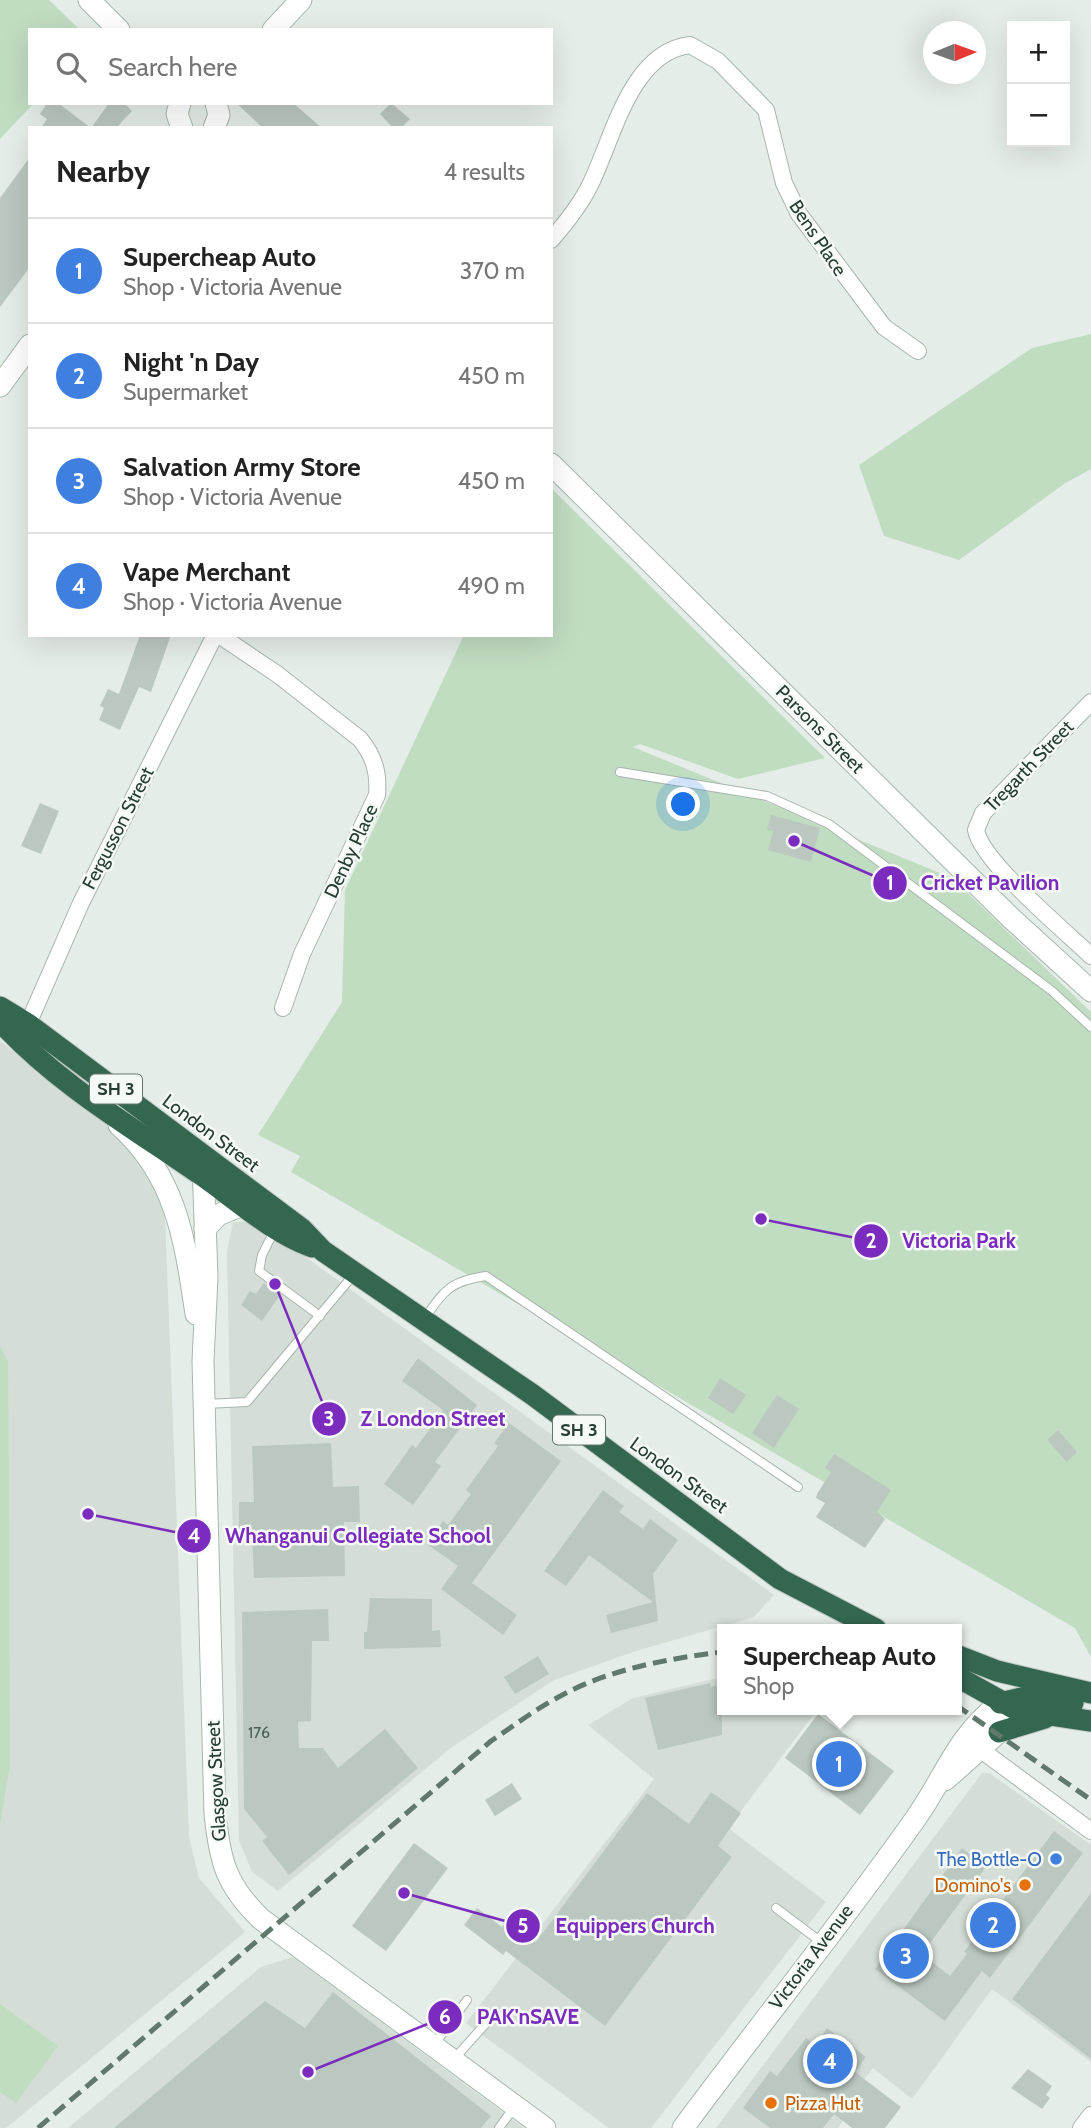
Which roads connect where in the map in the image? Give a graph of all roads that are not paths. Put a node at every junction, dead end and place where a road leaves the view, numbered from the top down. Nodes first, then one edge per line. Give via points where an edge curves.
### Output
1 (89, 0) edge
2 (301, 0) edge
3 (117, 28) edge
4 (275, 28) edge
5 (179, 105) edge
6 (216, 105) edge
7 (181, 126) edge
8 (215, 126) edge
9 (553, 237) edge
10 (28, 348) edge
11 (918, 351) dead end
12 (0, 386) edge
13 (553, 466) edge
14 (216, 637) edge
15 (220, 637) edge
16 (1091, 702) edge
17 (620, 772) dead end
18 (1091, 956) edge
19 (1091, 992) edge
20 (0, 1007) edge
21 (283, 1008) dead end
22 (0, 1021) edge
23 (28, 1024) junction
24 (1091, 1027) edge
25 (89, 1097) junction
26 (203, 1155) junction
27 (204, 1177) junction
28 (242, 1205) junction
29 (275, 1228) junction
30 (205, 1229) junction
31 (323, 1251) junction
32 (355, 1273) junction
33 (320, 1316) junction
34 (425, 1318) junction
35 (203, 1361) junction
36 (205, 1404) junction
37 (798, 1487) dead end
38 (866, 1624) edge
39 (962, 1657) edge
40 (962, 1680) edge
41 (1091, 1693) edge
42 (999, 1703) junction
43 (1091, 1708) edge
44 (1058, 1716) junction
45 (1091, 1721) edge
46 (999, 1732) junction
47 (981, 1750) junction
48 (938, 1786) junction
49 (1091, 1831) edge
50 (776, 1908) dead end
51 (822, 1942) junction
52 (467, 2000) dead end
53 (488, 2021) dead end
54 (433, 2047) junction
55 (452, 2061) junction
56 (515, 2106) junction
57 (1091, 2115) edge
58 (499, 2128) edge
59 (545, 2128) edge
60 (683, 2128) edge
61 (1081, 2128) edge

1 - 3 main road
2 - 4 main road
5 - 7 main road
6 - 8 main road
9 - 11 street, Bens Place via 589,187 613,123 634,88 667,51 690,45 718,61 766,110 783,183 799,214 884,327
10 - 12 main road
13 - 19 main road, Parsons Street
14 - 23 street, Fergusson Street via 81,903
15 - 21 street, Denby Place via 277,674 360,739 376,767 377,795 302,954
16 - 18 street, Tregarth Street via 983,813 976,830 991,859
17 - 24 lane via 767,796 829,824 1052,991
20 - 23 highway, London Street / SH 3
22 - 25 highway, London Street / SH 3
23 - 26 highway, London Street / SH 3
25 - 27 highway, London Street / SH 3
25 - 35 main road, Glasgow Street via 128,1132 177,1210
26 - 27 main road, Glasgow Street
26 - 31 highway, London Street / SH 3 via 302,1228
27 - 28 highway, London Street / SH 3
27 - 30 main road, Glasgow Street
28 - 29 highway, London Street / SH 3
28 - 30 main road via 218,1215
29 - 31 highway, London Street / SH 3
29 - 33 lane via 259,1271
30 - 35 main road, Glasgow Street
31 - 32 highway, London Street / SH 3
32 - 33 lane
32 - 34 highway, London Street / SH 3
33 - 36 lane via 247,1402
34 - 37 lane via 460,1280 486,1276
34 - 38 highway, London Street / SH 3 via 780,1579
35 - 36 main road, Glasgow Street
36 - 54 main road, Glasgow Street via 215,1814 227,1876 261,1919
39 - 41 highway via 997,1671
40 - 42 highway
42 - 43 highway via 1030,1696
42 - 44 highway
42 - 46 main road
42 - 48 main road, Victoria Avenue via 978,1719 962,1740
44 - 45 highway
44 - 46 highway
46 - 47 main road, Victoria Avenue
47 - 48 main road, Victoria Avenue
47 - 49 street
48 - 51 main road, Victoria Avenue
50 - 51 lane
51 - 60 main road, Victoria Avenue
52 - 54 lane
53 - 55 lane
54 - 55 main road, Glasgow Street
55 - 56 main road, Glasgow Street
56 - 58 lane
56 - 59 main road, Glasgow Street
57 - 61 street

